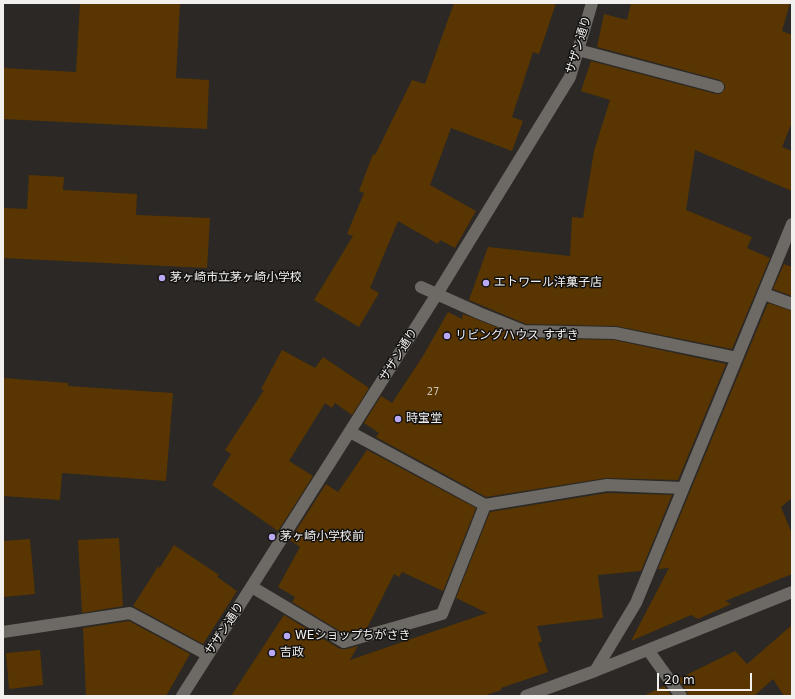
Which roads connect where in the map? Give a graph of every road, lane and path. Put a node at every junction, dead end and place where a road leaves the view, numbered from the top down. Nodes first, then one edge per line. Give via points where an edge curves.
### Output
1 (592, 3) edge
2 (578, 50) junction
3 (718, 87) dead end
4 (792, 224) edge
5 (421, 287) dead end
6 (437, 294) junction
7 (764, 294) junction
8 (792, 304) edge
9 (737, 358) junction
10 (350, 432) junction
11 (683, 488) junction
12 (485, 505) junction
13 (252, 587) junction
14 (792, 592) edge
15 (3, 632) edge
16 (648, 650) junction
17 (208, 655) junction
18 (595, 671) junction
19 (182, 696) edge
20 (526, 696) edge
21 (682, 696) edge

1 - 2 street, サザン通り
2 - 3 street
2 - 6 street, サザン通り via 570,77
4 - 7 street
5 - 6 street
6 - 9 street via 524,331 615,333
6 - 10 street, サザン通り
7 - 8 street
7 - 9 street
9 - 11 street
10 - 12 street
10 - 13 street, サザン通り
11 - 12 street via 607,485
11 - 18 street via 636,603
12 - 13 street via 442,614 344,642
13 - 17 street, サザン通り
14 - 16 street
15 - 17 street via 130,613
16 - 18 street
16 - 21 street
17 - 19 street, サザン通り
18 - 20 street

